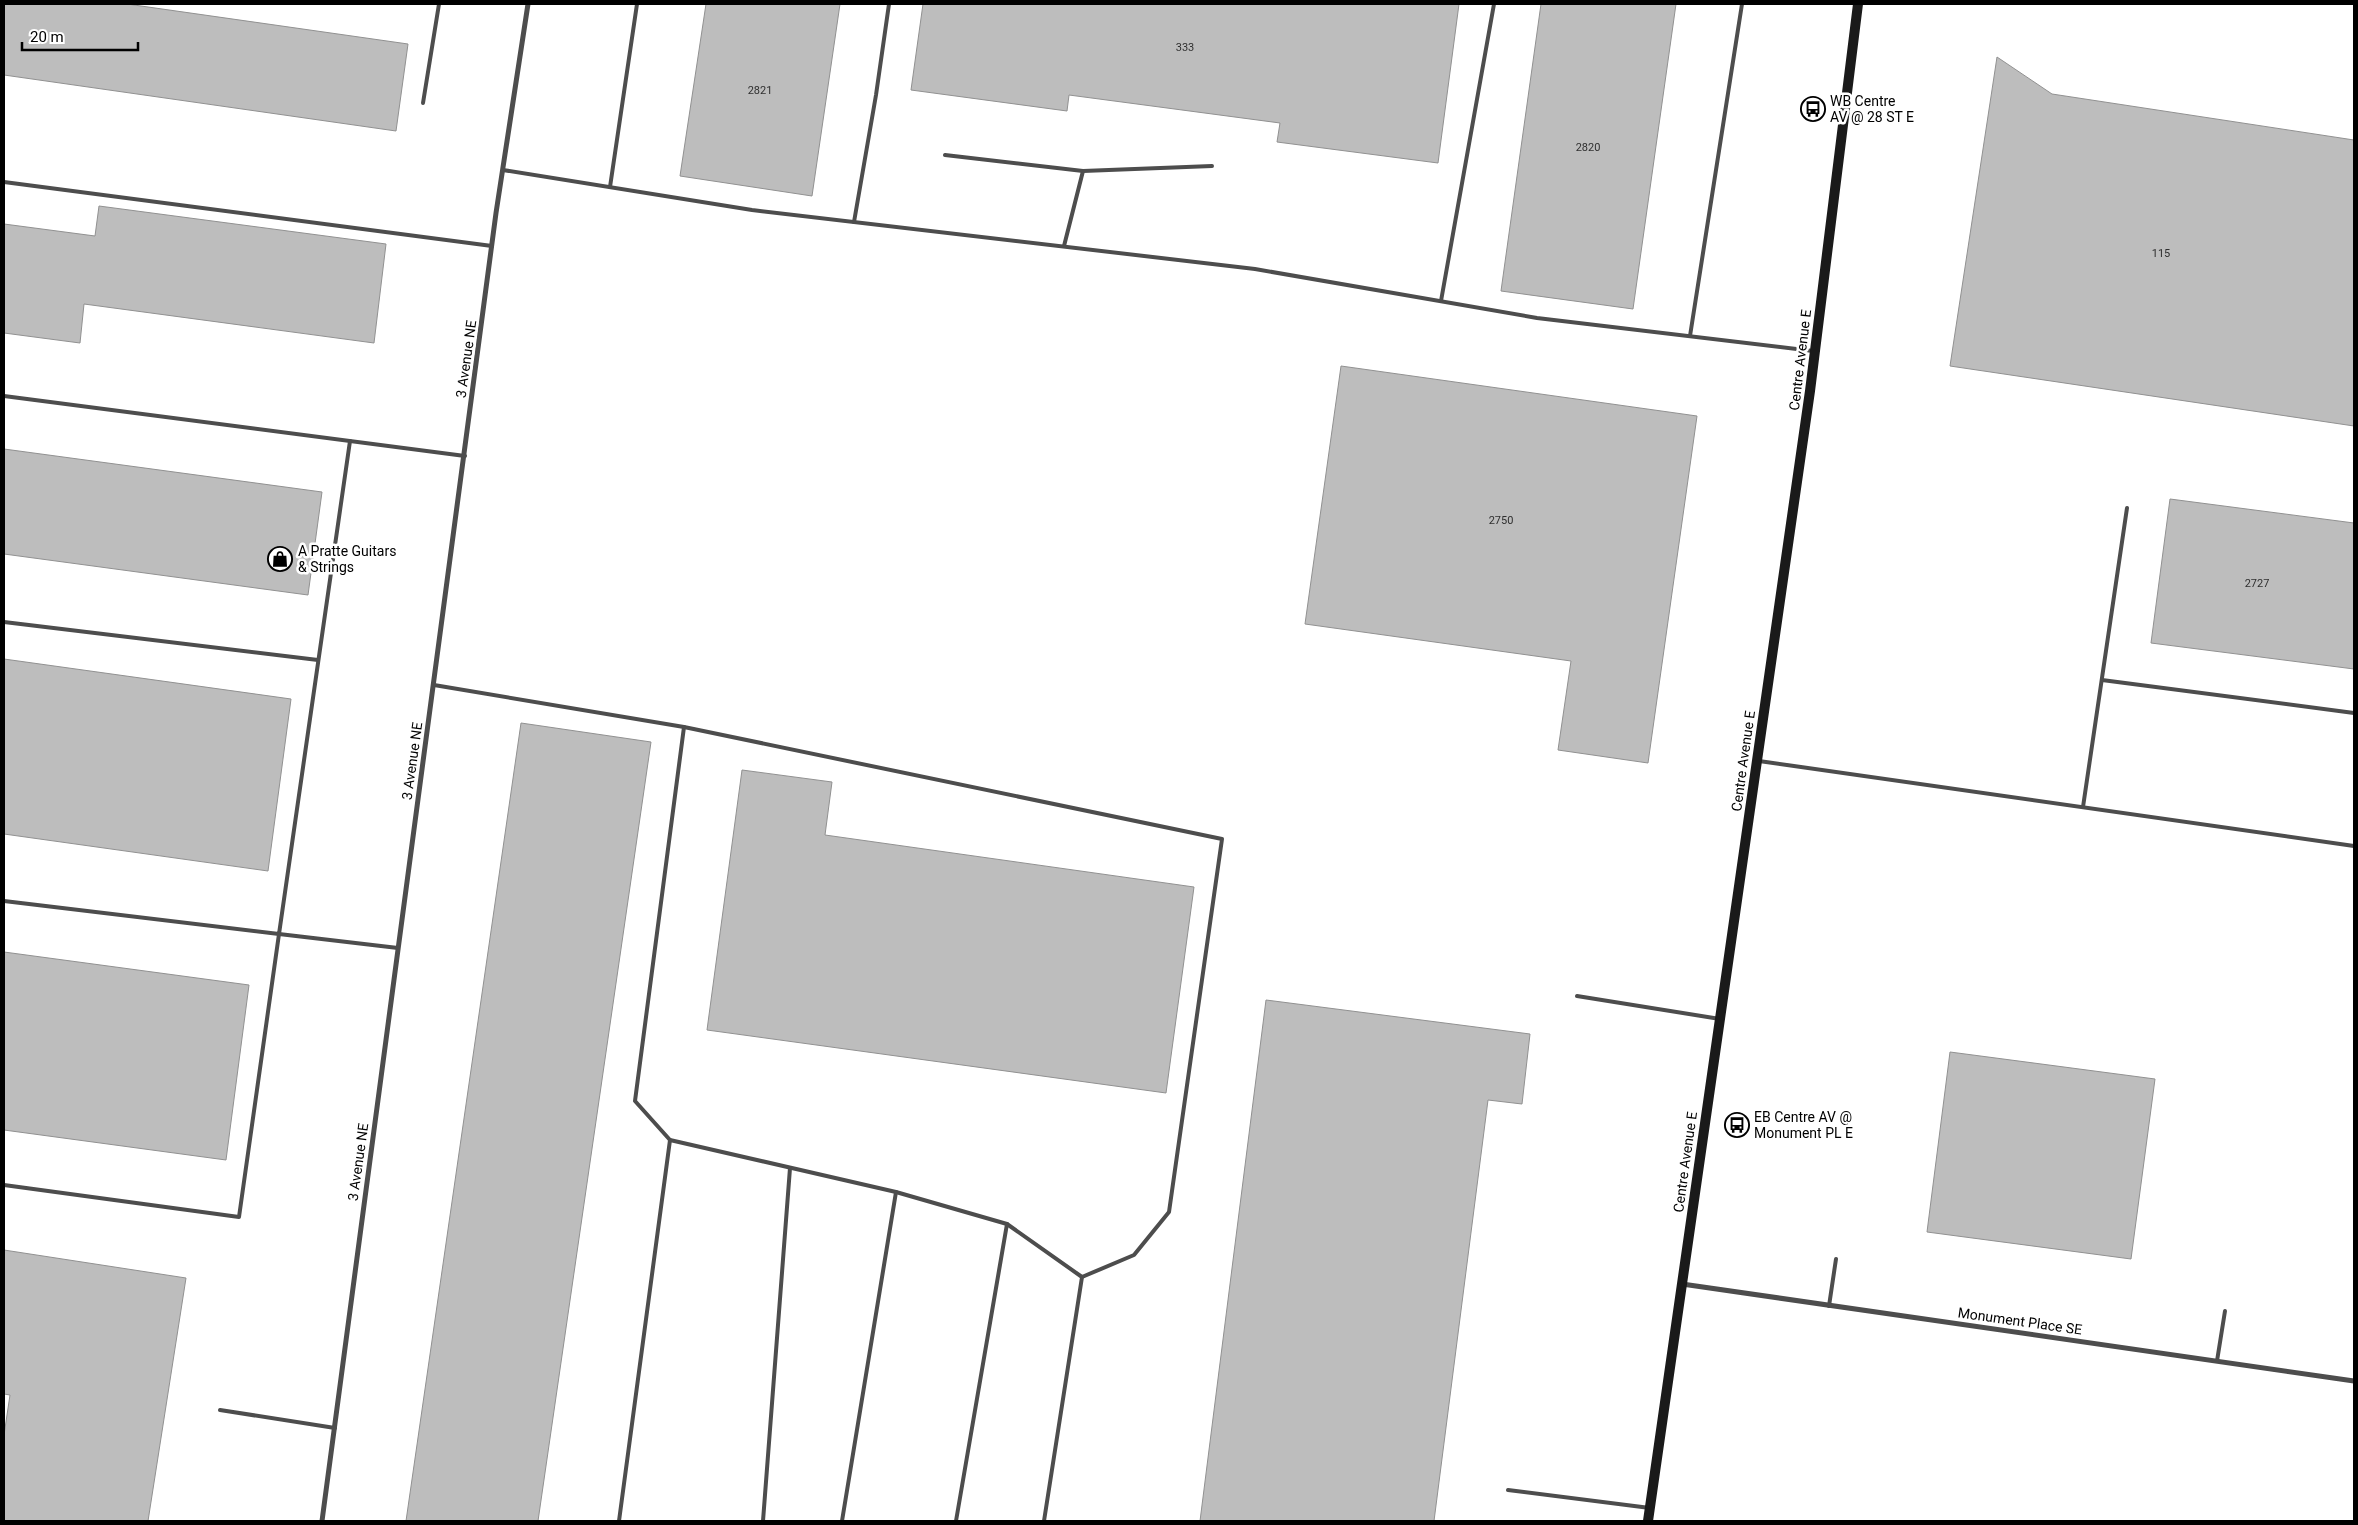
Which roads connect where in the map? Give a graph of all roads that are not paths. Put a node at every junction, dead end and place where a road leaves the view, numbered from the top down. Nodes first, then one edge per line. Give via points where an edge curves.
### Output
1 (439, 4) edge
2 (528, 4) edge
3 (637, 4) edge
4 (889, 4) edge
5 (1494, 4) edge
6 (1742, 4) edge
7 (1858, 4) edge
8 (423, 102) dead end
9 (945, 155) dead end
10 (1212, 166) dead end
11 (503, 170) junction
12 (1083, 171) junction
13 (4, 182) edge
14 (610, 187) junction
15 (854, 222) junction
16 (493, 246) junction
17 (1064, 246) junction
18 (1441, 301) junction
19 (1690, 336) junction
20 (1815, 352) junction
21 (4, 396) edge
22 (350, 441) junction
23 (465, 456) junction
24 (2127, 508) dead end
25 (4, 622) edge
26 (318, 660) junction
27 (2102, 680) junction
28 (434, 685) junction
29 (2354, 713) edge
30 (684, 727) junction
31 (1757, 761) junction
32 (2083, 807) junction
33 (2354, 846) edge
34 (4, 901) edge
35 (279, 934) junction
36 (398, 948) junction
37 (1577, 996) dead end
38 (1720, 1019) junction
39 (670, 1140) junction
40 (790, 1168) junction
41 (4, 1185) edge
42 (896, 1192) junction
43 (1007, 1224) junction
44 (1836, 1259) dead end
45 (1082, 1276) junction
46 (1682, 1284) junction
47 (1829, 1306) junction
48 (2225, 1311) dead end
49 (2217, 1361) junction
50 (2354, 1380) edge
51 (220, 1410) dead end
52 (334, 1428) junction
53 (1508, 1490) dead end
54 (1650, 1508) junction
55 (322, 1521) edge
56 (619, 1521) edge
57 (763, 1521) edge
58 (842, 1521) edge
59 (956, 1521) edge
60 (1044, 1521) edge
61 (1648, 1521) edge

1 - 8 lane
2 - 11 street, 3 Avenue NE
3 - 14 lane
4 - 15 lane
5 - 18 lane
6 - 19 lane
7 - 20 street, Centre Avenue E
9 - 12 lane
10 - 12 lane
11 - 14 lane
11 - 16 street, 3 Avenue NE
12 - 17 lane
13 - 16 lane
14 - 15 lane via 752,210
15 - 17 lane
16 - 23 street, 3 Avenue NE
17 - 18 lane via 1255,269
18 - 19 lane via 1536,318
19 - 20 lane
20 - 31 street, Centre Avenue E
21 - 22 lane
22 - 23 lane
22 - 26 lane
23 - 28 street, 3 Avenue NE
24 - 27 lane
25 - 26 lane
26 - 35 lane
27 - 29 lane
27 - 32 lane
28 - 30 lane
28 - 36 street, 3 Avenue NE
30 - 39 lane via 635,1101
30 - 45 lane via 1222,839 1169,1212 1134,1255
31 - 32 lane
31 - 38 street, Centre Avenue E
32 - 33 lane
34 - 35 lane
35 - 36 lane
35 - 41 lane via 238,1217
36 - 52 street, 3 Avenue NE
37 - 38 lane
38 - 46 street, Centre Avenue E
39 - 40 lane
39 - 56 lane
40 - 42 lane
40 - 57 lane
42 - 43 lane
42 - 58 lane
43 - 45 lane
43 - 59 lane
44 - 47 lane
45 - 60 lane
46 - 47 street, Monument Place SE
46 - 54 street, Centre Avenue E
47 - 49 street, Monument Place SE
48 - 49 lane
49 - 50 street, Monument Place SE
51 - 52 lane
52 - 55 street, 3 Avenue NE
53 - 54 lane
54 - 61 street, Centre Avenue E

